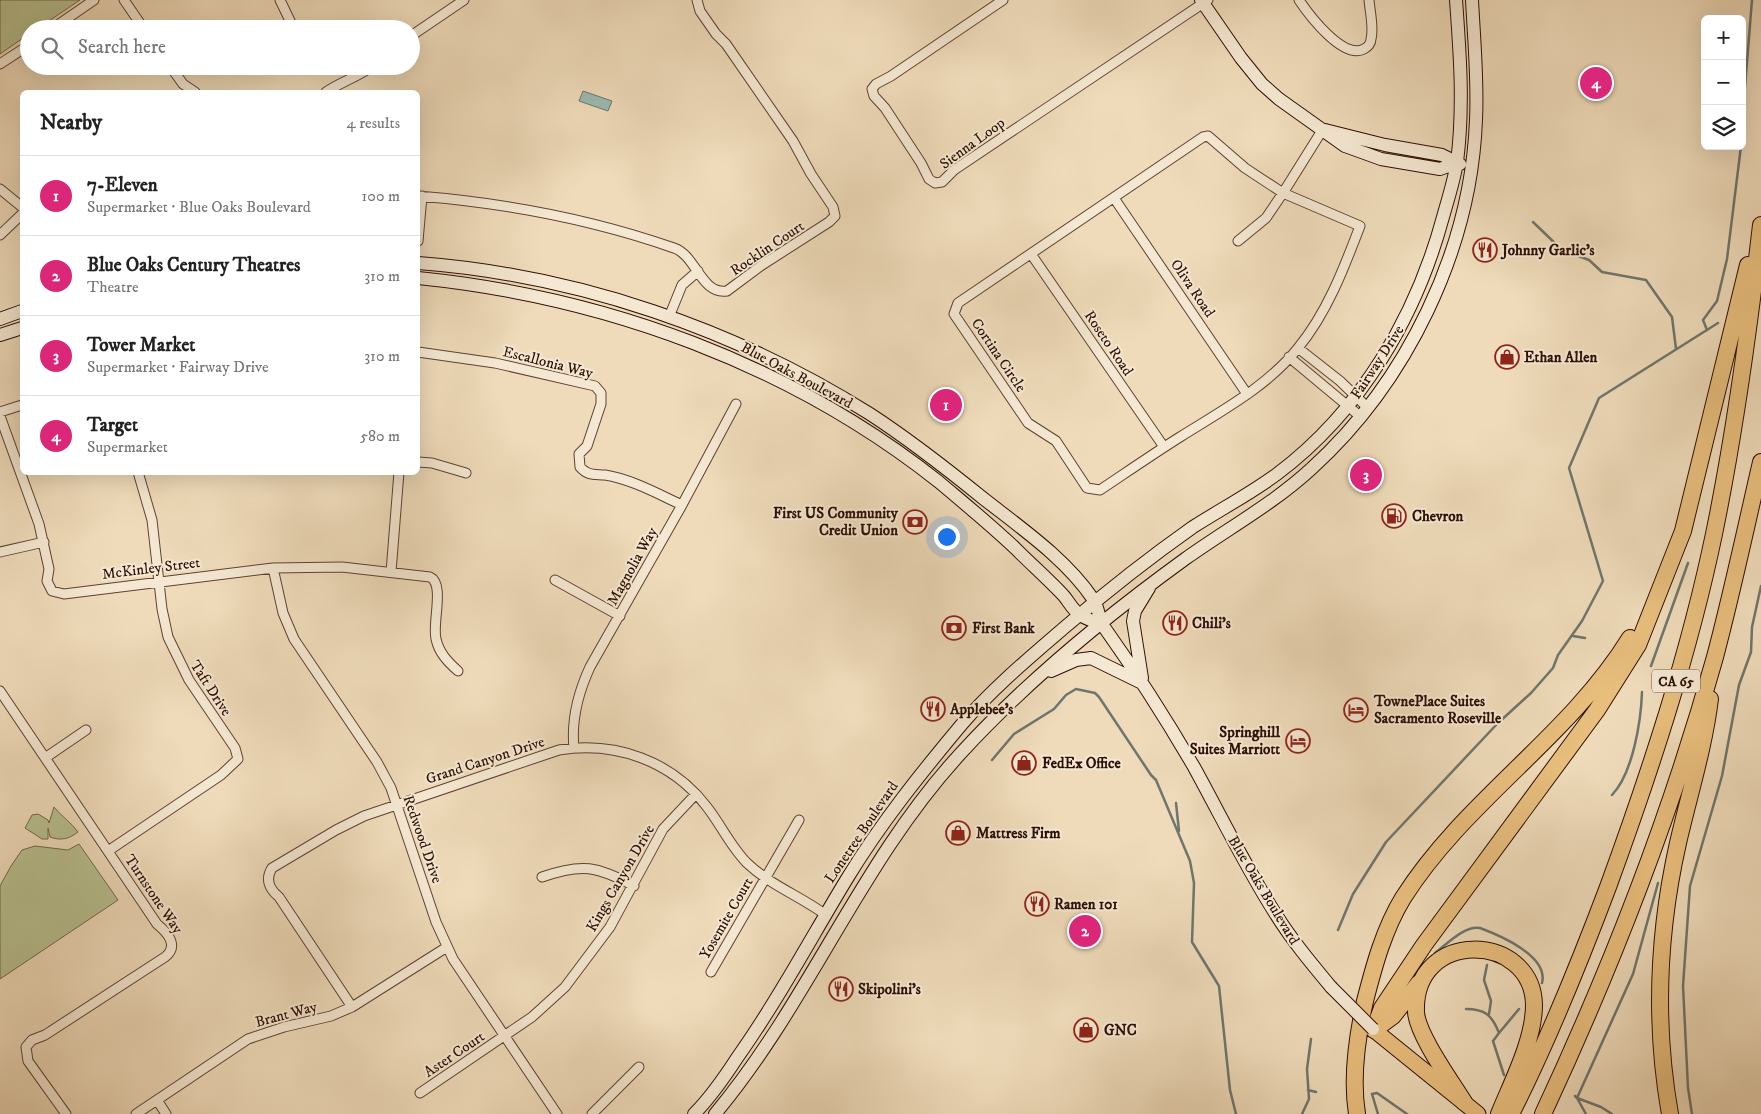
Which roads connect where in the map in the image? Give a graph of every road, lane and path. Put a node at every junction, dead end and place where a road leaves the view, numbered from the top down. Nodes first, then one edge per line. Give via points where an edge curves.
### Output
1 (94, 0) edge
2 (124, 0) edge
3 (280, 0) edge
4 (464, 0) edge
5 (697, 0) edge
6 (1004, 0) edge
7 (1299, 0) edge
8 (1370, 0) edge
9 (1456, 0) edge
10 (1472, 0) edge
11 (1204, 1) edge
12 (65, 20) edge
13 (138, 20) edge
14 (290, 20) edge
15 (420, 30) edge
16 (20, 51) edge
17 (0, 64) edge
18 (176, 75) edge
19 (360, 75) edge
20 (191, 90) edge
21 (329, 90) edge
22 (1323, 129) junction
23 (1457, 163) junction
24 (1471, 166) junction
25 (0, 189) edge
26 (1283, 193) junction
27 (420, 196) edge
28 (1114, 198) junction
29 (20, 205) edge
30 (1761, 212) edge
31 (20, 216) edge
32 (1761, 225) edge
33 (0, 235) edge
34 (1238, 241) dead end
35 (1031, 254) junction
36 (420, 262) edge
37 (698, 271) junction
38 (420, 278) edge
39 (20, 312) edge
40 (669, 317) junction
41 (0, 319) edge
42 (20, 329) edge
43 (0, 335) edge
44 (1298, 348) junction
45 (420, 352) edge
46 (1289, 357) junction
47 (1247, 394) junction
48 (1355, 396) junction
49 (736, 404) dead end
50 (20, 406) edge
51 (1347, 406) junction
52 (0, 412) edge
53 (1364, 413) junction
54 (0, 416) edge
55 (1164, 447) junction
56 (420, 462) edge
57 (1761, 462) edge
58 (20, 470) edge
59 (466, 473) dead end
60 (22, 475) edge
61 (139, 475) edge
62 (400, 475) edge
63 (682, 505) junction
64 (44, 542) junction
65 (0, 552) edge
66 (273, 568) junction
67 (391, 572) junction
68 (555, 580) dead end
69 (158, 582) junction
70 (1152, 584) junction
71 (1654, 600) junction
72 (1096, 601) junction
73 (1080, 615) junction
74 (620, 616) junction
75 (1101, 624) junction
76 (1715, 657) junction
77 (458, 671) dead end
78 (1039, 676) junction
79 (1143, 683) junction
80 (0, 692) edge
81 (86, 730) dead end
82 (574, 748) junction
83 (45, 758) junction
84 (696, 794) junction
85 (397, 804) junction
86 (799, 820) dead end
87 (108, 851) junction
88 (542, 876) dead end
89 (766, 878) junction
90 (634, 886) junction
91 (826, 915) junction
92 (840, 923) junction
93 (446, 947) junction
94 (711, 972) dead end
95 (1424, 977) junction
96 (352, 1007) junction
97 (1374, 1030) junction
98 (504, 1037) junction
99 (640, 1067) dead end
100 (420, 1094) dead end
101 (157, 1100) junction
102 (1471, 1109) edge
103 (66, 1114) edge
104 (136, 1114) edge
105 (166, 1114) edge
106 (557, 1114) edge
107 (592, 1114) edge
108 (694, 1114) edge
109 (715, 1114) edge
110 (1357, 1114) edge
111 (1499, 1114) edge
112 (1511, 1114) edge
113 (1543, 1114) edge
114 (1670, 1114) edge

1 - 12 street
2 - 13 street
3 - 14 street
4 - 15 street
5 - 37 street, Rocklin Court via 700,11 793,141 833,207 835,216 727,291 710,287
6 - 11 street, Sienna Loop via 872,89 922,163 929,179 935,183 942,182 954,170
7 - 8 street via 1323,31 1344,46 1357,50 1366,48 1371,40
9 - 23 main road, Fairway Drive via 1462,88
10 - 24 main road, Fairway Drive via 1476,120
11 - 22 main road via 1262,84
16 - 17 street
18 - 20 street
19 - 21 street
22 - 23 main road via 1345,146 1381,159 1440,169
22 - 26 street
23 - 24 main road
23 - 48 main road, Fairway Drive via 1436,244 1412,306 1384,356
24 - 53 main road, Fairway Drive via 1452,246 1430,304 1397,366
25 - 29 street
26 - 28 street, Cortina Circle via 1245,168 1208,136
26 - 34 street via 1266,218
26 - 44 street, Cortina Circle via 1360,226 1343,271
27 - 37 street, Rocklin Court via 527,208 614,228 682,251
28 - 35 street, Cortina Circle
28 - 47 street, Oliva Road
30 - 71 highway via 1683,531
31 - 33 street
32 - 112 highway, CA 65 via 1744,363 1713,536 1675,684 1597,916
35 - 55 street, Roseto Road
35 - 55 street, Cortina Circle via 958,303 954,314 1028,423 1056,441 1087,488 1100,490
36 - 40 main road, Blue Oaks Boulevard via 549,282
37 - 40 street via 682,285
38 - 73 main road, Blue Oaks Boulevard via 500,289 589,308 686,340 778,381 863,429 933,478 1015,548
39 - 41 main road
40 - 72 main road, Blue Oaks Boulevard via 763,356 878,420 942,465 1035,541
42 - 43 main road
44 - 46 street, Cortina Circle
44 - 48 street
45 - 63 street, Escallonia Way via 496,364 596,386 601,404 587,446 579,454 580,467 587,474 605,475 642,487
46 - 47 street, Cortina Circle
46 - 51 street
47 - 55 street, Cortina Circle
48 - 51 main road, Fairway Drive
48 - 53 street
49 - 63 street, Magnolia Way
50 - 52 street
51 - 53 street
51 - 72 main road, Fairway Drive via 1277,474 1194,527
53 - 70 main road, Fairway Drive via 1298,480
54 - 58 street, McKinley Street
56 - 59 street
57 - 76 highway, CA 65
60 - 64 street, McKinley Street
61 - 69 street, Taft Drive via 152,520
62 - 67 street
63 - 74 street, Magnolia Way
64 - 65 street
64 - 69 street, McKinley Street via 50,569 47,581 52,591 58,594
66 - 67 street, McKinley Street via 319,566
66 - 69 street, McKinley Street
66 - 85 street, Redwood Drive via 283,613 294,639 381,769
67 - 77 street, McKinley Street via 430,577 437,583 436,639 445,658
68 - 74 street
69 - 87 street, Taft Drive via 164,624 177,660 235,748 238,759 221,775
70 - 75 main road, Fairway Drive
70 - 79 main road via 1135,611 1133,621
71 - 97 highway via 1638,645 1618,678 1424,945 1382,1008
71 - 110 highway via 1585,699 1436,853 1402,900 1379,951 1363,1010 1355,1068
72 - 73 main road, Lonetree Boulevard
72 - 75 main road, Blue Oaks Boulevard
73 - 75 main road, Blue Oaks Boulevard
73 - 91 main road, Lonetree Boulevard via 1010,675 959,728 878,832
74 - 82 street, Magnolia Way via 590,666 579,692
75 - 78 main road, Lonetree Boulevard
75 - 79 main road, Blue Oaks Boulevard
76 - 113 highway, CA 65 via 1675,786 1624,930
76 - 114 highway via 1705,733 1676,852 1661,954 1659,997
78 - 79 main road via 1088,658
78 - 92 main road, Lonetree Boulevard via 938,779 880,857
79 - 97 main road, Blue Oaks Boulevard, bridge via 1275,914 1330,987
80 - 83 street, Turnstone Way
81 - 83 street
82 - 84 street, Grand Canyon Drive via 610,749 639,756 668,771
82 - 85 street, Grand Canyon Drive
83 - 87 street, Turnstone Way
84 - 89 street, Grand Canyon Drive via 738,853
84 - 90 street, Kings Canyon Drive via 660,834
85 - 93 street, Redwood Drive
85 - 96 street, Grand Canyon Drive via 336,830 274,866 268,876 270,888
86 - 89 street, Yosemite Court
87 - 103 street, Turnstone Way via 157,924 170,937 172,948 165,957 46,1035 28,1043 28,1061
88 - 90 street via 568,868 585,868 604,872
89 - 91 street, Grand Canyon Drive
89 - 94 street, Yosemite Court
90 - 98 street, Kings Canyon Drive via 610,927 565,988 542,1010
91 - 92 main road
91 - 108 main road, Lonetree Boulevard via 763,1021
92 - 109 main road, Lonetree Boulevard via 753,1066
93 - 96 street, Brant Way
93 - 98 street, Redwood Drive
95 - 97 highway via 1393,1016
95 - 102 highway via 1418,992 1416,1013 1420,1030
95 - 111 highway via 1443,958 1475,948 1492,951 1508,959 1522,973 1534,1005 1531,1027
96 - 101 street, Brant Way via 248,1039
97 - 102 main road, Blue Oaks Boulevard
98 - 100 street, Aster Court
98 - 106 street, Redwood Drive
99 - 107 street
101 - 104 street, Brant Way
101 - 105 street

